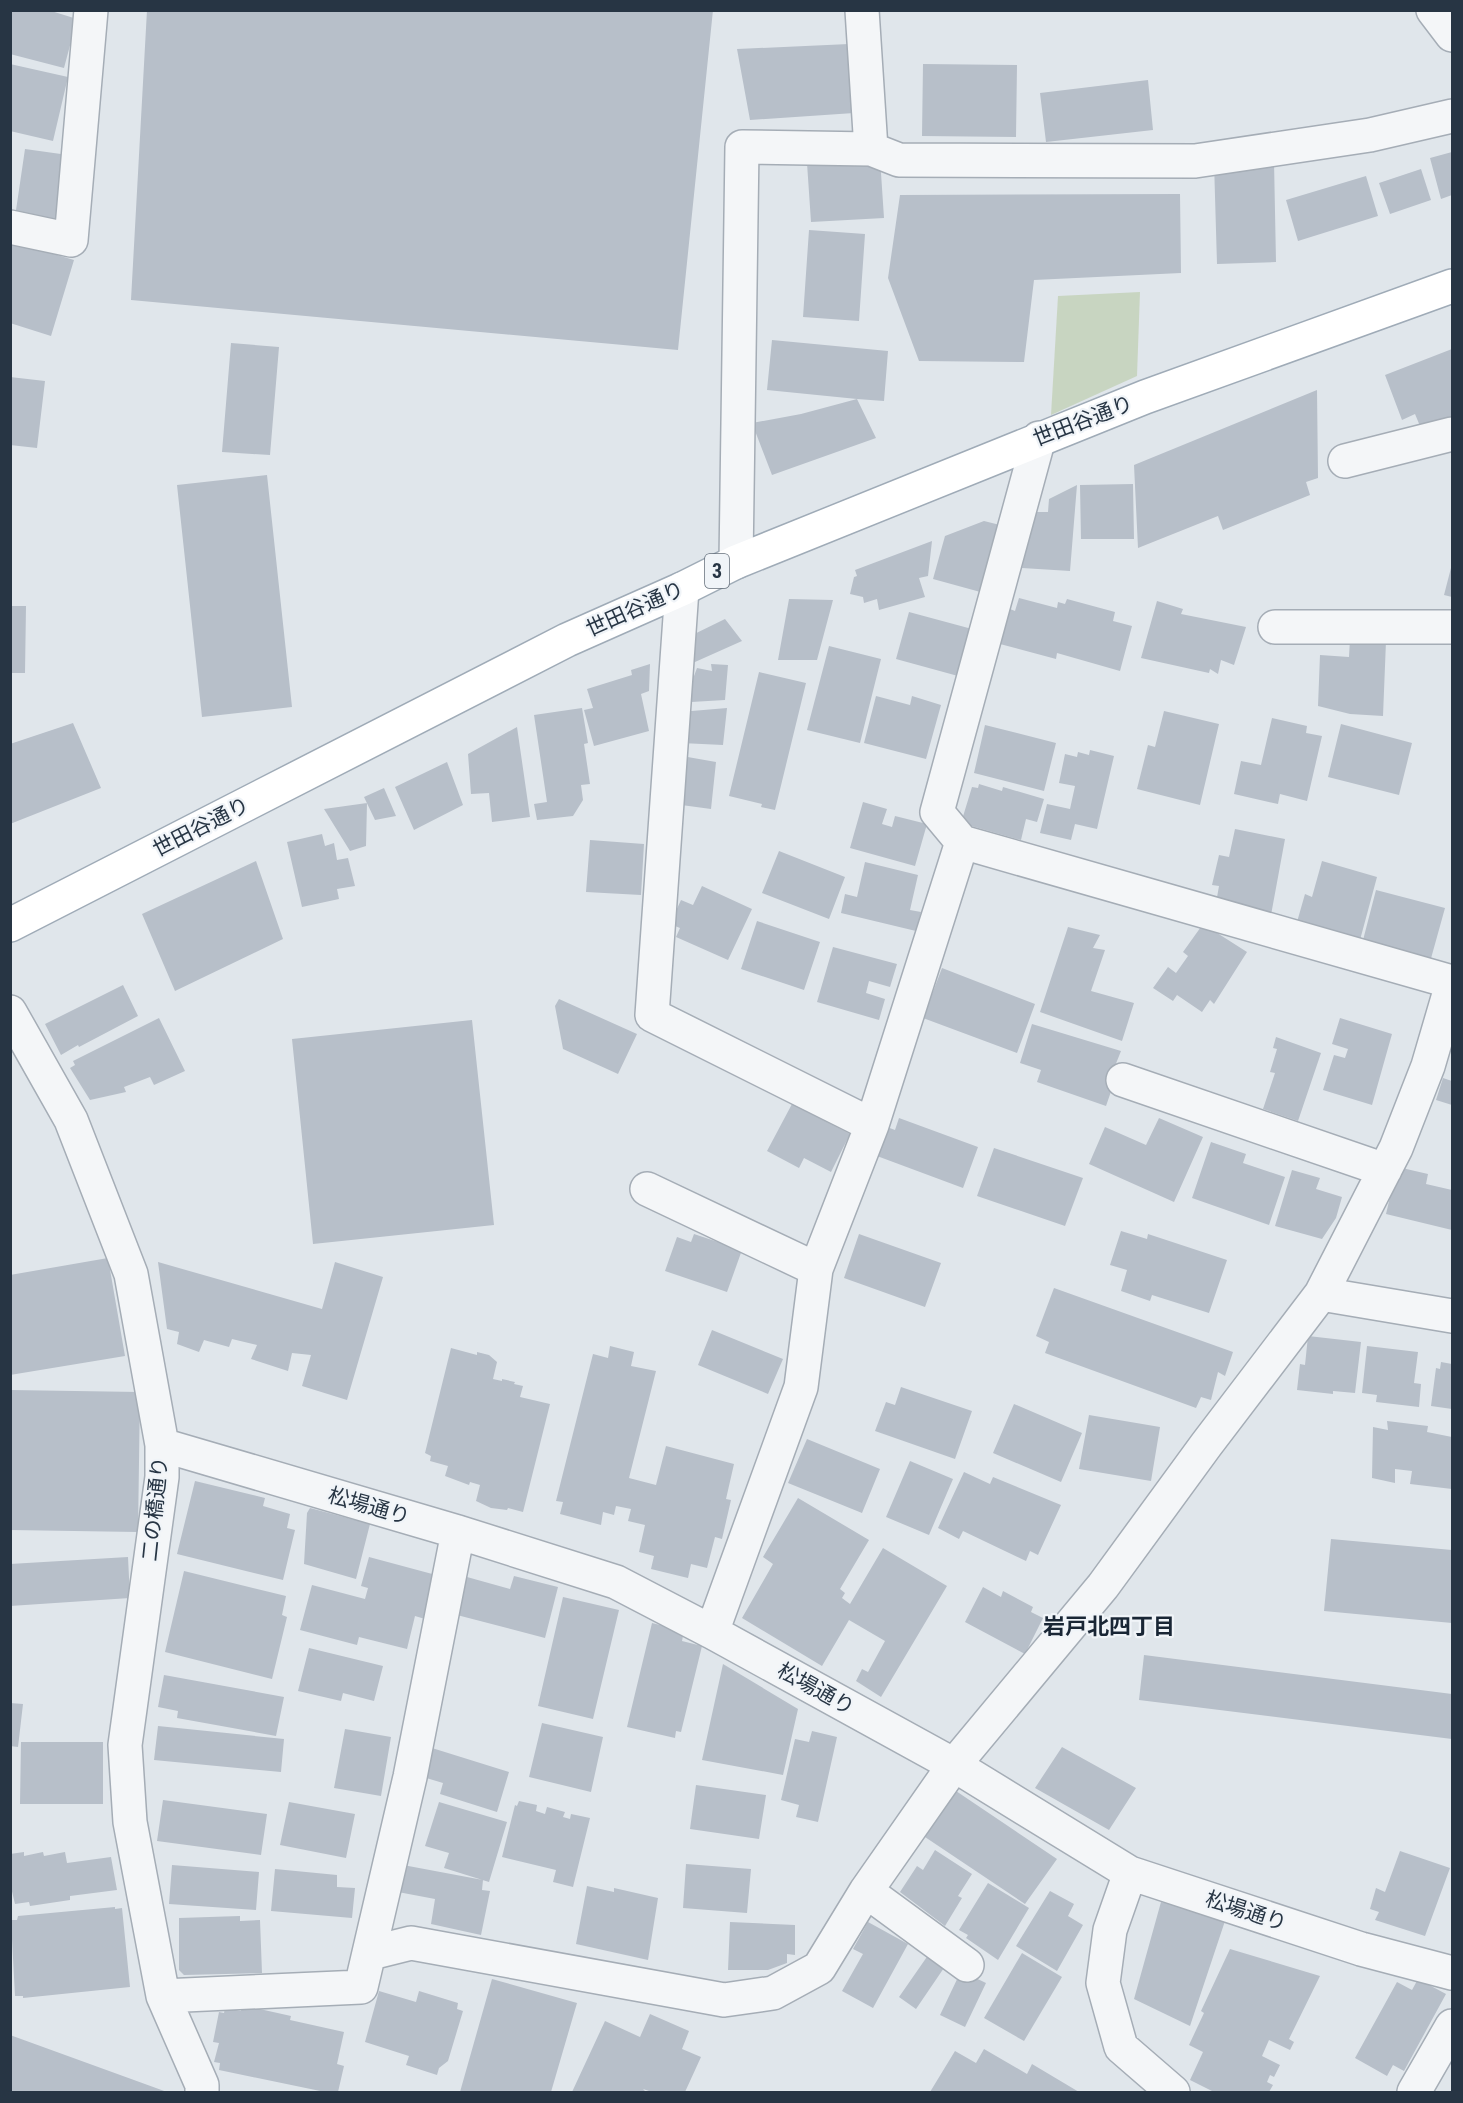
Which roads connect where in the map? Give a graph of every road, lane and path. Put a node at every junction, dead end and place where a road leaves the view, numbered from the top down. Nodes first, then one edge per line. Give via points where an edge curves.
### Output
1 (91, 10) edge
2 (862, 10) edge
3 (1433, 10) edge
4 (1452, 35) edge
5 (1452, 116) edge
6 (871, 149) junction
7 (10, 227) edge
8 (1452, 286) edge
9 (1452, 434) edge
10 (1039, 438) junction
11 (1345, 461) dead end
12 (736, 562) junction
13 (681, 589) junction
14 (1275, 627) dead end
15 (1452, 627) edge
16 (962, 842) junction
17 (10, 925) edge
18 (1452, 983) edge
19 (10, 1012) edge
20 (1123, 1080) dead end
21 (872, 1125) junction
22 (1385, 1170) junction
23 (647, 1189) dead end
24 (816, 1269) junction
25 (1321, 1294) junction
26 (1452, 1316) edge
27 (162, 1445) junction
28 (458, 1533) junction
29 (712, 1632) junction
30 (954, 1765) junction
31 (1130, 1873) junction
32 (866, 1890) junction
33 (371, 1953) junction
34 (967, 1965) dead end
35 (1452, 1973) edge
36 (163, 1996) junction
37 (1452, 2026) edge
38 (1167, 2090) edge
39 (202, 2092) edge
40 (1414, 2092) edge

1 - 7 street via 71,240
2 - 6 street
3 - 4 street
5 - 6 street via 1370,135 1195,161 899,160
6 - 12 street via 742,147
8 - 10 main road, 世田谷通り / 3
9 - 11 street
10 - 12 main road, 世田谷通り / 3
10 - 16 street via 937,812
12 - 13 main road, 世田谷通り / 3
13 - 17 main road, 世田谷通り / 3 via 567,640
13 - 21 street via 652,1016
14 - 15 street
16 - 18 street
16 - 21 street
18 - 22 street via 1428,1066
19 - 27 street, 二の橋通り via 71,1120 131,1274
20 - 22 street
21 - 24 street
22 - 25 street
23 - 24 street
24 - 29 street via 801,1387
25 - 26 street
25 - 30 street via 1103,1586
27 - 28 street, 松場通り
27 - 36 street, 二の橋通り via 162,1477 125,1745 130,1822
28 - 29 street, 松場通り via 615,1582
28 - 33 street
29 - 30 street, 松場通り
30 - 31 street, 松場通り
30 - 32 street
31 - 35 street, 松場通り via 1361,1949
31 - 38 street via 1110,1930 1103,1983 1121,2047
32 - 33 street via 819,1968 772,1993 724,2000 411,1943
32 - 34 street
33 - 36 street via 361,1987
36 - 39 street, 二の橋通り
37 - 40 street

